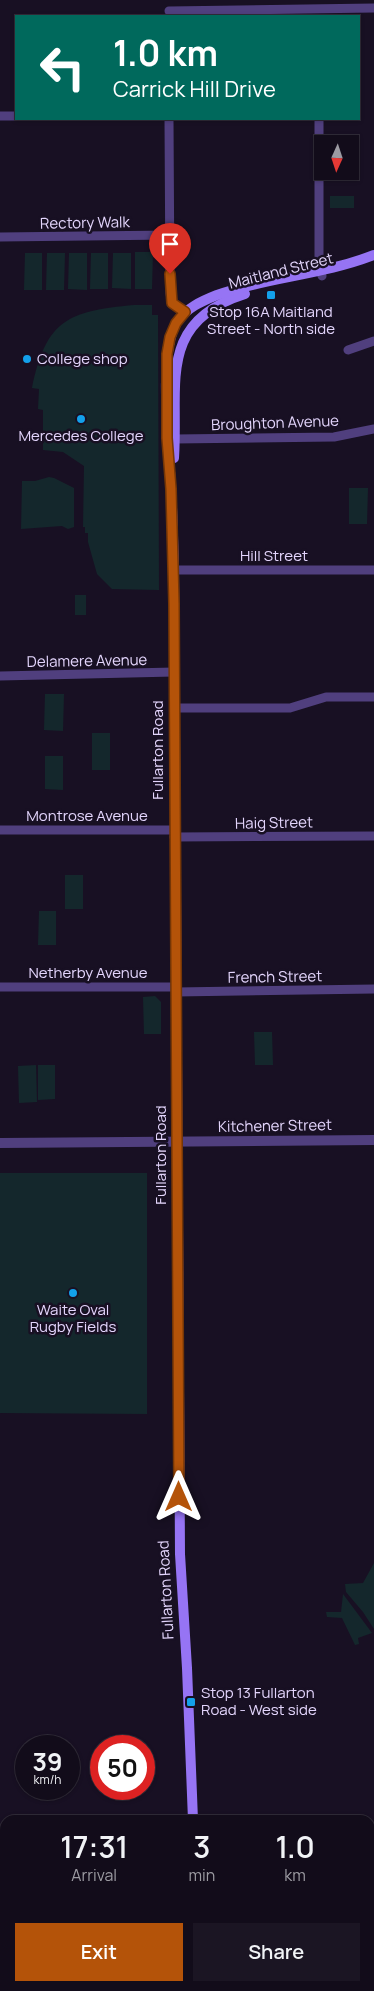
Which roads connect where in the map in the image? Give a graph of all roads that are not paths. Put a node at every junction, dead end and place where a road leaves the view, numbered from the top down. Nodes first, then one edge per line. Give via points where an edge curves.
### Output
1 (169, 0) edge
2 (374, 8) edge
3 (320, 12) edge
4 (169, 14) edge
5 (0, 116) edge
6 (15, 116) edge
7 (168, 120) edge
8 (319, 120) edge
9 (170, 235) junction
10 (0, 237) edge
11 (374, 255) edge
12 (374, 262) edge
13 (322, 274) junction
14 (216, 305) junction
15 (185, 312) junction
16 (374, 340) edge
17 (183, 343) junction
18 (348, 350) dead end
19 (374, 430) edge
20 (175, 439) junction
21 (171, 489) junction
22 (174, 570) junction
23 (374, 570) edge
24 (174, 672) junction
25 (0, 676) edge
26 (374, 697) edge
27 (175, 708) junction
28 (0, 830) edge
29 (174, 834) junction
30 (374, 836) edge
31 (0, 987) edge
32 (176, 989) junction
33 (374, 989) edge
34 (374, 1140) edge
35 (177, 1142) junction
36 (0, 1143) edge
37 (193, 1815) edge

1 - 4 street
2 - 3 street
3 - 4 street
5 - 6 street
7 - 9 street
8 - 13 street via 319,264
9 - 10 street, Rectory Walk
9 - 15 street via 171,300 175,307
11 - 13 main road, Maitland Street
12 - 13 main road, Maitland Street
13 - 14 main road, Maitland Street
13 - 15 main road, Maitland Street via 218,295
14 - 15 main road
14 - 17 main road, Maitland Street via 203,315
15 - 17 main road
15 - 21 main road, Fullarton Road via 170,337 167,354
16 - 18 street
17 - 20 main road, Fullarton Road via 176,368
19 - 20 street, Broughton Avenue via 334,437
20 - 21 main road, Fullarton Road
21 - 22 main road, Fullarton Road
22 - 23 street, Hill Street
22 - 24 main road, Fullarton Road
24 - 25 street, Delamere Avenue
24 - 27 main road, Fullarton Road
26 - 27 street via 326,697 290,708
27 - 29 main road, Fullarton Road
28 - 29 street, Montrose Avenue
29 - 30 street, Haig Street
29 - 32 main road, Fullarton Road
31 - 32 street, Netherby Avenue
32 - 33 street, French Street
32 - 35 main road, Fullarton Road
34 - 35 street, Kitchener Street
35 - 36 street, Kitchener Street
35 - 37 main road, Fullarton Road via 180,1554

